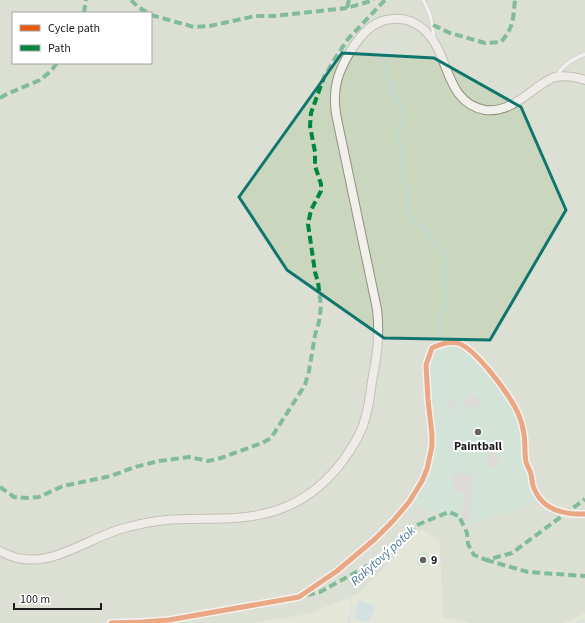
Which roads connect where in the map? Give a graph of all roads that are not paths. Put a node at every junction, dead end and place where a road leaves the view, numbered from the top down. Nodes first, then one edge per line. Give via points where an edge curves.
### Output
1 (423, 0) edge
2 (434, 42) junction
3 (585, 54) edge
4 (555, 77) junction
5 (585, 80) edge
6 (0, 551) edge

1 - 2 lane via 432,25
2 - 4 main road via 458,93 478,108 504,108
2 - 6 main road via 416,23 409,20 385,20 364,33 350,52 338,76 334,96 336,114 377,309 379,336 362,430 354,445 326,481 307,496 264,514 140,524 99,537 52,558 20,559
3 - 4 lane via 566,64
4 - 5 main road

